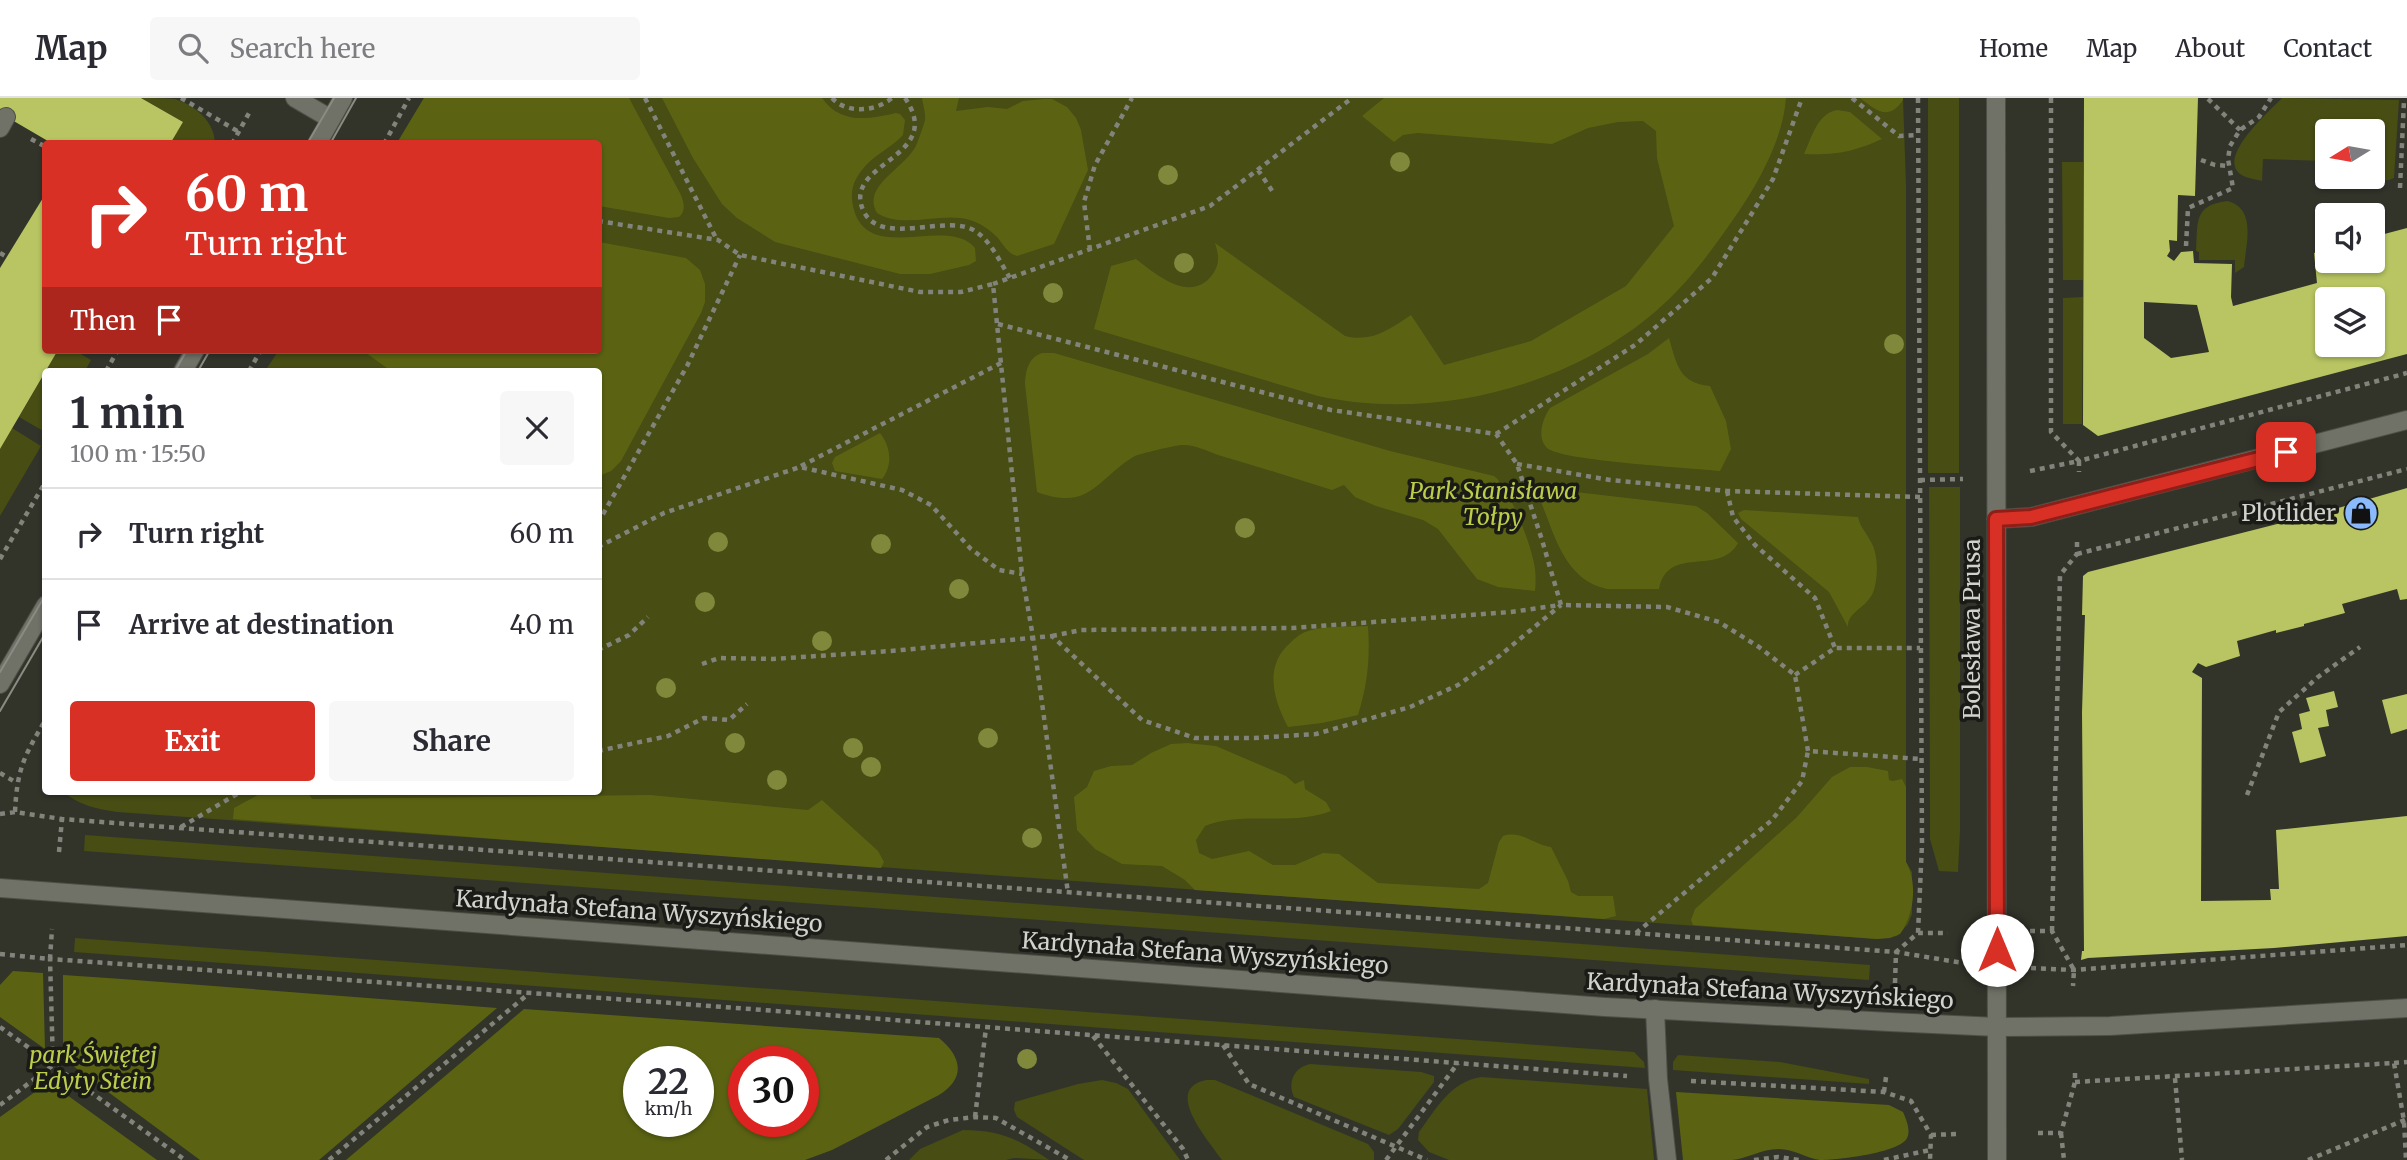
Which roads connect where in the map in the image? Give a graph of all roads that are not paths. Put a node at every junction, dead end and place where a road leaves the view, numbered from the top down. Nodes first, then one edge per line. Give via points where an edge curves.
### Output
1 (295, 98) edge
2 (343, 98) edge
3 (1996, 98) edge
4 (331, 119) junction
5 (319, 140) edge
6 (2407, 420) edge
7 (1996, 519) junction
8 (42, 612) edge
9 (0, 684) edge
10 (0, 888) edge
11 (2407, 1008) edge
12 (1655, 1009) junction
13 (1997, 1027) junction
14 (1667, 1160) edge
15 (1997, 1160) edge

1 - 4 main road
2 - 4 main road
3 - 7 main road, Bolesława Prusa
4 - 5 main road
6 - 7 main road via 2031,517
7 - 13 main road, Bolesława Prusa
8 - 9 main road
10 - 12 main road, Kardynała Stefana Wyszyńskiego
11 - 13 main road, Kardynała Stefana Wyszyńskiego via 2110,1026
12 - 13 main road, Kardynała Stefana Wyszyńskiego
12 - 14 main road
13 - 15 main road, Bolesława Prusa

